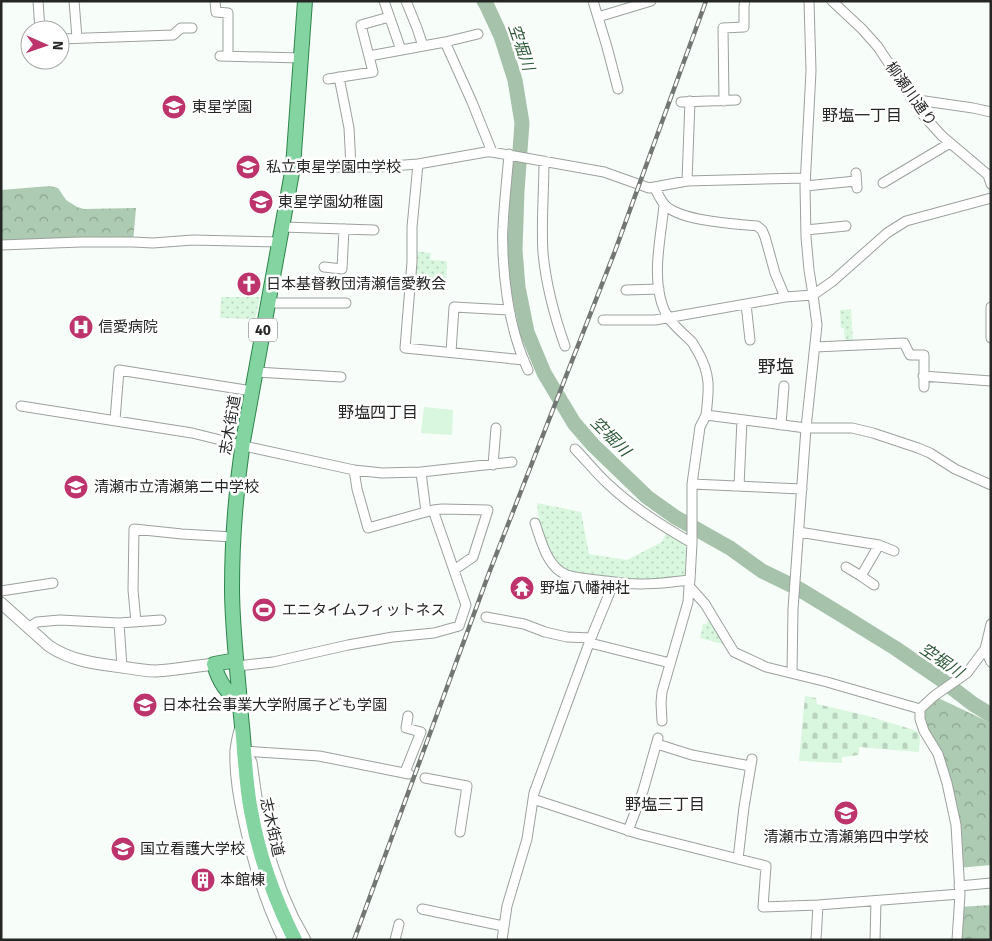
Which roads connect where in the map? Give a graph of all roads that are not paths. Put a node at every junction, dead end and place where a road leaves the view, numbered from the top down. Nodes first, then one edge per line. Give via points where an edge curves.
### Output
1 (38, 1) edge
2 (74, 1) edge
3 (215, 1) edge
4 (304, 1) edge
5 (384, 1) edge
6 (406, 1) edge
7 (593, 1) edge
8 (651, 1) edge
9 (745, 1) edge
10 (809, 1) edge
11 (832, 1) edge
12 (389, 17) junction
13 (598, 17) junction
14 (39, 20) edge
15 (192, 28) dead end
16 (478, 34) dead end
17 (70, 38) edge
18 (77, 38) junction
19 (445, 42) junction
20 (423, 46) junction
21 (400, 50) junction
22 (369, 56) junction
23 (301, 58) junction
24 (339, 77) junction
25 (328, 79) dead end
26 (618, 88) dead end
27 (911, 99) junction
28 (736, 100) dead end
29 (724, 101) junction
30 (991, 112) edge
31 (950, 143) junction
32 (492, 152) junction
33 (509, 154) junction
34 (544, 161) junction
35 (418, 164) junction
36 (293, 167) junction
37 (351, 167) junction
38 (990, 177) edge
39 (686, 181) junction
40 (856, 181) dead end
41 (805, 182) junction
42 (883, 183) dead end
43 (654, 187) junction
44 (991, 198) edge
45 (664, 205) junction
46 (846, 226) dead end
47 (283, 227) junction
48 (344, 229) junction
49 (374, 230) dead end
50 (806, 230) junction
51 (280, 242) junction
52 (1, 245) edge
53 (324, 267) dead end
54 (659, 289) junction
55 (626, 290) dead end
56 (814, 295) junction
57 (785, 297) junction
58 (268, 302) junction
59 (346, 303) dead end
60 (746, 304) junction
61 (991, 307) edge
62 (509, 310) junction
63 (668, 317) junction
64 (603, 320) dead end
65 (991, 338) edge
66 (750, 340) dead end
67 (565, 346) dead end
68 (815, 347) junction
69 (450, 352) junction
70 (524, 360) junction
71 (528, 370) dead end
72 (256, 372) junction
73 (923, 376) junction
74 (341, 377) dead end
75 (991, 381) edge
76 (784, 386) dead end
77 (924, 387) dead end
78 (252, 391) junction
79 (21, 406) dead end
80 (706, 415) junction
81 (115, 420) junction
82 (742, 420) junction
83 (781, 425) junction
84 (496, 428) dead end
85 (806, 428) junction
86 (242, 445) junction
87 (575, 449) dead end
88 (512, 462) dead end
89 (493, 465) junction
90 (354, 470) junction
91 (421, 472) junction
92 (692, 484) junction
93 (991, 485) edge
94 (739, 486) junction
95 (802, 489) junction
96 (429, 511) junction
97 (535, 523) dead end
98 (799, 532) junction
99 (233, 537) junction
100 (692, 542) junction
101 (879, 545) junction
102 (894, 551) dead end
103 (846, 567) dead end
104 (454, 570) junction
105 (861, 576) junction
106 (614, 582) junction
107 (53, 583) dead end
108 (690, 583) junction
109 (874, 585) dead end
110 (1, 591) edge
111 (1, 603) edge
112 (486, 617) dead end
113 (161, 620) dead end
114 (136, 622) junction
115 (119, 623) junction
116 (991, 624) edge
117 (28, 628) junction
118 (590, 641) junction
119 (985, 649) junction
120 (991, 662) edge
121 (237, 663) junction
122 (214, 664) junction
123 (670, 664) junction
124 (122, 667) junction
125 (792, 673) junction
126 (240, 701) junction
127 (920, 710) junction
128 (241, 716) junction
129 (408, 716) dead end
130 (662, 721) dead end
131 (244, 751) junction
132 (425, 778) dead end
133 (533, 796) junction
134 (628, 831) junction
135 (460, 832) dead end
136 (738, 859) junction
137 (991, 884) edge
138 (960, 890) junction
139 (876, 901) junction
140 (818, 905) junction
141 (422, 909) dead end
142 (398, 924) dead end
143 (504, 926) junction
144 (283, 940) edge
145 (295, 940) edge
146 (306, 940) edge
147 (395, 940) edge
148 (502, 940) edge
149 (816, 940) edge
150 (875, 940) edge
151 (957, 940) edge

1 - 14 street
2 - 18 street
3 - 23 street via 216,12 228,13 224,56
4 - 23 main road, 志木街道 / 40
5 - 12 street
6 - 20 street
7 - 13 street
8 - 13 street
9 - 29 street via 744,27 723,28
10 - 41 street via 811,71
11 - 27 street, 柳瀬川通り via 878,48
12 - 21 street
12 - 22 street via 361,25
13 - 26 street
15 - 18 street via 181,28 173,35
16 - 19 street
17 - 18 street
19 - 20 street
19 - 32 street
20 - 21 street
21 - 22 street
22 - 24 street via 373,72
23 - 36 main road, 志木街道 / 40
24 - 25 street
24 - 37 street via 349,128
27 - 30 street
27 - 31 street, 柳瀬川通り
28 - 29 street
29 - 39 street via 685,102
31 - 38 street, 柳瀬川通り
31 - 42 street
32 - 33 street
32 - 35 street
33 - 34 street
33 - 62 street via 502,229
34 - 43 street via 604,172
34 - 67 street via 545,267 549,296
35 - 37 street
35 - 69 street via 405,348
36 - 37 street
36 - 47 main road, 志木街道 / 40
39 - 41 street
39 - 43 street
40 - 41 street
41 - 50 street
43 - 45 street
44 - 56 street via 906,221 887,233
45 - 54 street
45 - 57 street via 681,214 716,223 756,226 762,230
46 - 50 street
47 - 48 street
47 - 51 main road, 志木街道 / 40
48 - 49 street
48 - 53 street via 342,269
50 - 56 street
51 - 52 street via 193,240
51 - 58 main road, 志木街道 / 40
54 - 55 street
54 - 63 street
56 - 57 street
56 - 68 street
57 - 60 street
58 - 59 street
58 - 72 main road, 志木街道 / 40
60 - 63 street
60 - 66 street
61 - 65 street
62 - 69 street via 454,307
62 - 70 street
63 - 64 street
63 - 80 street via 702,358 709,391
68 - 73 street via 904,343 910,355 924,355
68 - 85 street
69 - 70 street
70 - 71 street
72 - 74 street
72 - 78 main road, 志木街道 / 40
73 - 75 street
73 - 77 street
76 - 83 street
78 - 81 street via 118,370
78 - 86 main road, 志木街道 / 40
79 - 81 street
80 - 82 street
80 - 92 street via 700,427
81 - 86 street
82 - 83 street
82 - 94 street
83 - 85 street
84 - 89 street
85 - 93 street via 852,428 873,433 930,453 955,470
85 - 95 street
86 - 90 street
86 - 99 main road, 志木街道 / 40
87 - 100 street via 606,483 642,513
88 - 89 street
89 - 91 street
90 - 91 street
90 - 96 street via 368,528
91 - 96 street
92 - 94 street
92 - 100 street
94 - 95 street
95 - 98 street
96 - 104 street
96 - 104 street via 488,510 474,557
97 - 106 street via 556,568 566,574
98 - 101 street
98 - 125 street
99 - 114 street via 134,530
99 - 121 main road, 志木街道 / 40 via 232,591
100 - 108 street
101 - 102 street
101 - 105 street
103 - 105 street
104 - 121 street via 466,606 459,626 273,662
105 - 109 street
106 - 108 street
106 - 118 street
107 - 110 street
108 - 123 street via 688,602
108 - 125 street via 734,652 766,667
111 - 117 street
112 - 118 street
113 - 114 street
114 - 115 street
115 - 117 street via 60,620 37,622
115 - 124 street
116 - 119 street
117 - 124 street via 66,656
118 - 123 street
118 - 133 street
119 - 120 street
119 - 127 street via 967,674 934,696
121 - 122 main road
121 - 126 main road, 志木街道 / 40
122 - 124 street via 149,671
122 - 126 main road via 221,684 230,696
123 - 130 street via 662,692
125 - 127 street
126 - 128 main road, 志木街道 / 40
127 - 138 street via 924,731 938,754 947,783 956,825
128 - 131 main road, 志木街道 / 40
128 - 144 street via 235,750 239,802 254,867
129 - 131 street via 406,728 421,732 407,773 319,756
131 - 145 main road, 志木街道 / 40 via 251,811 264,864
131 - 146 street via 252,762 259,811 273,865
132 - 135 street via 467,786
133 - 134 street
133 - 143 street via 527,839
134 - 136 street
134 - 136 street via 658,741 692,755 751,763
136 - 140 street via 766,866 763,907
137 - 138 street
138 - 139 street
138 - 151 street
139 - 140 street
139 - 150 street
140 - 149 street
141 - 143 street
142 - 147 street
143 - 148 street

